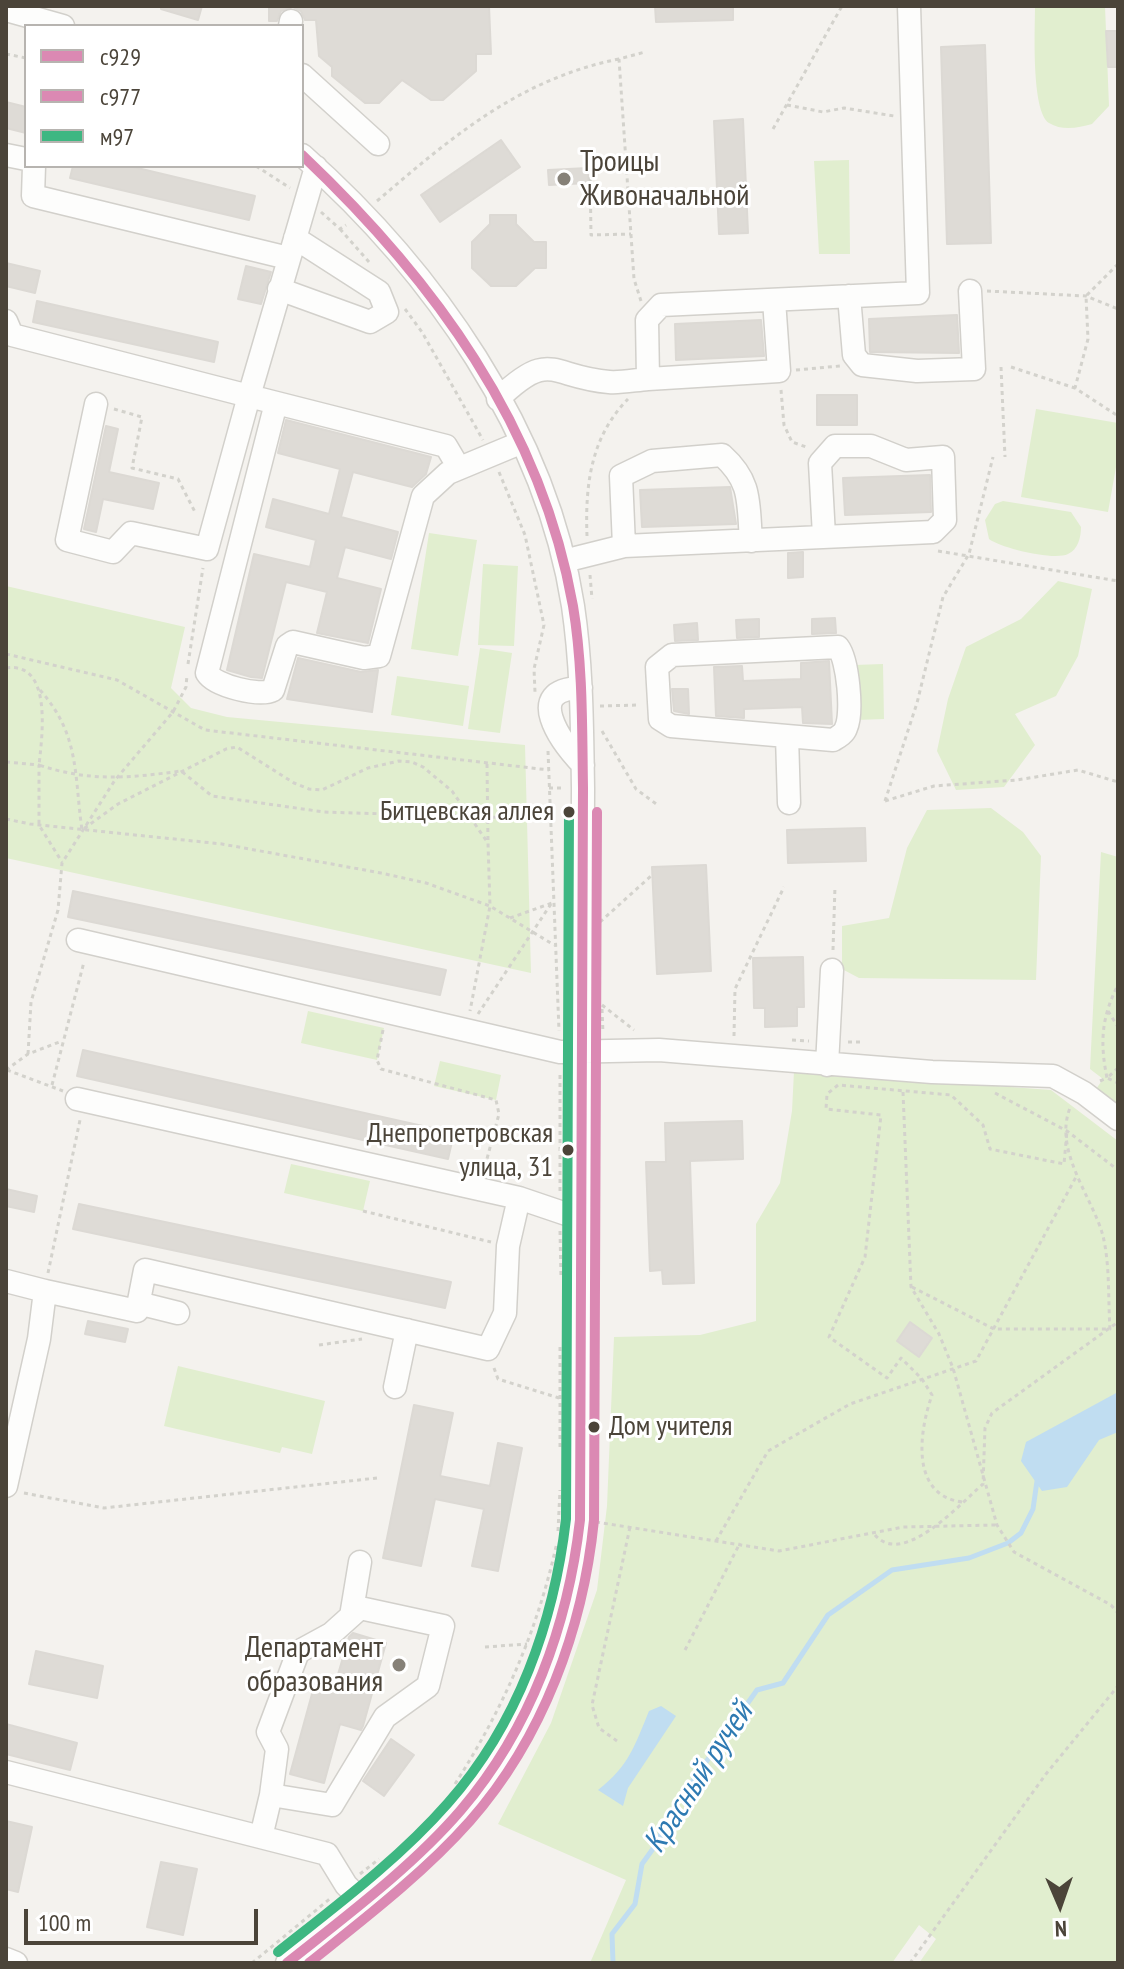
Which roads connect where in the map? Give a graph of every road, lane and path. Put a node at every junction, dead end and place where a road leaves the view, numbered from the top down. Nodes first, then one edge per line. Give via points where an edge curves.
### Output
1 (842, 6) edge
2 (909, 6) edge
3 (6, 10) edge
4 (56, 24) edge
5 (645, 52) dead end
6 (619, 59) junction
7 (304, 77) edge
8 (787, 105) junction
9 (913, 120) junction
10 (773, 129) dead end
11 (378, 144) dead end
12 (309, 161) edge
13 (34, 168) edge
14 (259, 168) edge
15 (590, 169) dead end
16 (307, 199) junction
17 (363, 212) junction
18 (340, 229) junction
19 (631, 234) junction
20 (292, 248) junction
21 (369, 263) dead end
22 (1118, 264) edge
23 (279, 289) junction
24 (974, 291) joint
25 (849, 296) junction
26 (1086, 296) junction
27 (774, 300) junction
28 (405, 309) dead end
29 (1118, 309) edge
30 (647, 320) junction
31 (6, 321) edge
32 (862, 365) junction
33 (1001, 367) dead end
34 (1011, 367) dead end
35 (779, 371) junction
36 (648, 379) junction
37 (1075, 388) junction
38 (249, 396) junction
39 (498, 399) junction
40 (276, 403) junction
41 (96, 404) joint
42 (1118, 416) edge
43 (792, 442) dead end
44 (520, 443) junction
45 (491, 455) junction
46 (993, 457) dead end
47 (1005, 457) dead end
48 (459, 468) junction
49 (243, 533) junction
50 (824, 536) junction
51 (210, 538) junction
52 (751, 541) junction
53 (624, 546) junction
54 (589, 553) junction
55 (969, 554) junction
56 (564, 561) junction
57 (1118, 581) edge
58 (592, 599) dead end
59 (6, 654) edge
60 (20, 657) junction
61 (16, 666) junction
62 (6, 668) edge
63 (581, 688) junction
64 (40, 690) junction
65 (535, 700) dead end
66 (653, 704) dead end
67 (600, 706) dead end
68 (173, 712) junction
69 (601, 720) dead end
70 (787, 736) junction
71 (548, 743) dead end
72 (413, 755) junction
73 (6, 762) edge
74 (412, 762) junction
75 (487, 764) junction
76 (39, 765) junction
77 (583, 765) junction
78 (549, 770) junction
79 (181, 771) junction
80 (74, 774) junction
81 (115, 780) junction
82 (1118, 782) edge
83 (549, 788) junction
84 (570, 788) dead end
85 (789, 803) dead end
86 (659, 806) dead end
87 (469, 816) junction
88 (487, 817) junction
89 (6, 819) edge
90 (550, 819) junction
91 (39, 825) junction
92 (82, 830) junction
93 (488, 843) junction
94 (62, 863) junction
95 (651, 876) dead end
96 (835, 886) dead end
97 (784, 887) dead end
98 (552, 903) junction
99 (490, 906) junction
100 (510, 918) junction
101 (599, 923) dead end
102 (533, 933) junction
103 (84, 941) joint
104 (554, 945) junction
105 (832, 970) joint
106 (1118, 985) edge
107 (602, 991) dead end
108 (602, 1005) junction
109 (1107, 1009) junction
110 (389, 1014) junction
111 (1118, 1027) edge
112 (468, 1031) junction
113 (636, 1032) dead end
114 (64, 1040) junction
115 (781, 1040) dead end
116 (829, 1041) junction
117 (861, 1042) dead end
118 (604, 1051) junction
119 (571, 1052) junction
120 (28, 1054) junction
121 (734, 1057) junction
122 (827, 1065) junction
123 (1118, 1068) edge
124 (7, 1070) edge
125 (1107, 1078) junction
126 (1118, 1083) edge
127 (52, 1085) junction
128 (984, 1088) dead end
129 (1078, 1089) junction
130 (903, 1092) junction
131 (81, 1100) junction
132 (1118, 1119) edge
133 (1067, 1131) junction
134 (1118, 1170) edge
135 (1076, 1177) junction
136 (479, 1189) junction
137 (519, 1198) junction
138 (363, 1211) dead end
139 (571, 1216) junction
140 (508, 1246) junction
141 (50, 1267) dead end
142 (6, 1281) edge
143 (561, 1287) dead end
144 (911, 1287) junction
145 (45, 1291) junction
146 (138, 1303) junction
147 (178, 1313) dead end
148 (1118, 1322) edge
149 (994, 1329) junction
150 (1110, 1329) junction
151 (407, 1330) junction
152 (561, 1345) dead end
153 (488, 1349) junction
154 (953, 1368) junction
155 (922, 1379) junction
156 (395, 1387) dead end
157 (559, 1398) junction
158 (560, 1458) dead end
159 (377, 1478) dead end
160 (983, 1484) junction
161 (560, 1486) dead end
162 (13, 1489) edge
163 (962, 1502) junction
164 (580, 1520) junction
165 (936, 1525) junction
166 (997, 1525) junction
167 (630, 1527) junction
168 (874, 1533) junction
169 (716, 1541) junction
170 (740, 1543) junction
171 (360, 1562) dead end
172 (1118, 1613) edge
173 (351, 1616) junction
174 (527, 1644) junction
175 (485, 1647) dead end
176 (685, 1650) dead end
177 (1118, 1686) edge
178 (617, 1741) dead end
179 (6, 1772) edge
180 (453, 1787) dead end
181 (271, 1795) junction
182 (261, 1837) junction
183 (379, 1859) dead end
184 (354, 1893) junction
185 (6, 1959) edge
186 (16, 1963) edge
187 (252, 1963) edge
188 (287, 1963) edge
189 (910, 1963) edge

1 - 8 path
2 - 9 street
3 - 4 street
5 - 6 path
6 - 17 path via 533,85 461,130
6 - 19 path
7 - 11 street
8 - 9 path
8 - 10 path
9 - 25 street via 918,293
12 - 16 street
12 - 17 street
13 - 20 street via 33,196
14 - 16 path
15 - 19 path via 591,235
16 - 18 path
16 - 20 street
17 - 18 path
17 - 39 street via 418,274
18 - 21 path
19 - 30 path via 634,279
20 - 23 street
20 - 23 street via 379,292 387,312 370,322
22 - 26 path
23 - 38 street
24 - 26 path
24 - 32 street via 974,369 907,371
25 - 27 street
25 - 32 street via 854,355
26 - 29 path
26 - 37 path via 1088,339
27 - 30 street via 661,305
27 - 35 street
28 - 45 path
30 - 36 street
31 - 38 street via 12,335
32 - 35 path
33 - 47 path
34 - 37 path
35 - 36 street
35 - 43 path via 784,425
36 - 39 street via 608,382 545,367 529,373
36 - 54 path via 609,419 589,468
37 - 42 path
38 - 40 street
38 - 51 street
39 - 44 street
40 - 48 street via 446,446
40 - 49 street
41 - 51 path via 142,417 132,468 178,479
41 - 51 street via 67,540 113,552 131,533
44 - 45 street
44 - 56 street
45 - 48 street
45 - 65 path via 525,535 544,625 534,669
46 - 55 path
48 - 49 street via 438,479 423,496 379,656 364,658 293,642 269,693 217,682 207,673
49 - 51 street
50 - 50 street via 820,463 835,446 871,446 906,460 943,457 945,520 933,532
50 - 52 street
51 - 68 path via 186,687
52 - 53 street
52 - 53 street via 741,472 722,455 652,461 621,476
53 - 54 street
54 - 56 street
54 - 58 path
55 - 57 path
55 - 82 path via 943,597 885,801 934,786 1078,770
56 - 63 street
59 - 60 path
60 - 61 path
60 - 68 path via 117,680
61 - 62 path
61 - 64 path
63 - 77 street
63 - 77 street via 563,688 551,704 562,742
64 - 76 path
64 - 80 path via 73,741
66 - 67 path
68 - 72 path via 205,730
68 - 81 path
69 - 86 path via 603,734 636,789
70 - 70 street via 667,725 660,719 657,667 672,655 838,647 847,667 847,727 833,740
70 - 85 street
71 - 78 path
72 - 74 path
72 - 75 path
73 - 76 path
74 - 79 path via 368,768 322,790 294,783 237,747
74 - 87 path via 438,777
75 - 78 path
75 - 88 path
76 - 80 path
76 - 91 path
77 - 119 street
78 - 83 path
79 - 81 path
79 - 87 path via 212,796 231,799 324,812
79 - 92 path
80 - 81 path
80 - 92 path
81 - 92 path
83 - 84 path
83 - 90 path
87 - 88 path
87 - 93 path
88 - 90 path
88 - 93 path
89 - 91 path
90 - 98 path
91 - 92 path
91 - 94 path
92 - 94 path
92 - 99 path via 222,844 381,873
93 - 99 path
94 - 120 path via 58,910 31,1002
95 - 101 path
96 - 105 path
97 - 121 path via 735,989
98 - 100 path
98 - 102 path
98 - 104 path
99 - 100 path
99 - 112 path
100 - 102 path
102 - 104 path
102 - 112 path
103 - 110 street
103 - 114 path
104 - 119 path
105 - 116 street
106 - 109 path
107 - 108 path
108 - 113 path
108 - 118 path
109 - 111 path
109 - 125 path via 1100,1043
110 - 112 street
110 - 136 path via 377,1060 381,1069 496,1100 499,1114
112 - 119 street
114 - 120 path
114 - 127 path
115 - 116 path
116 - 117 path
116 - 122 street
118 - 119 street
118 - 121 street
119 - 139 street
119 - 139 path
120 - 124 path
121 - 122 street
122 - 129 street via 1053,1076
123 - 125 path
124 - 127 path
125 - 126 path
125 - 129 path
127 - 131 path
128 - 133 path
129 - 132 street
129 - 133 path
130 - 133 path via 951,1095 983,1125 990,1149 1064,1164
130 - 144 path
130 - 155 path via 838,1085 827,1094 826,1109 881,1115 865,1257 829,1337 887,1378 901,1358
131 - 136 street
131 - 141 path
133 - 134 path
133 - 135 path
135 - 149 path
135 - 150 path via 1103,1237
136 - 137 street
137 - 139 street
137 - 140 street
138 - 140 path
139 - 143 path
139 - 164 street
140 - 153 street via 505,1313
142 - 145 street
144 - 149 path
144 - 154 path
145 - 146 street via 137,1311
145 - 162 street
146 - 147 street
146 - 151 street via 145,1270
148 - 150 path
149 - 150 path
149 - 154 path via 976,1361
150 - 160 path via 992,1413 985,1428
151 - 153 street
151 - 156 street
152 - 157 path
153 - 157 path via 498,1379
154 - 155 path
154 - 160 path
155 - 163 path via 932,1395 922,1423 925,1475 937,1492
155 - 169 path via 850,1404 768,1451
157 - 158 path
159 - 162 path via 104,1508
160 - 163 path
160 - 166 path
161 - 174 path via 558,1537
163 - 165 path
164 - 167 path
164 - 184 street via 570,1598 521,1724 468,1802
165 - 166 path
165 - 168 path
165 - 168 path via 900,1545 887,1545
166 - 172 path via 1014,1552
167 - 169 path
167 - 178 path via 592,1705 599,1728
168 - 170 path via 779,1551
169 - 170 path
170 - 176 path
171 - 173 street
173 - 181 street via 298,1652 268,1732 277,1749
173 - 181 street via 360,1608 443,1626 428,1686 385,1717 332,1805
174 - 175 path
174 - 180 path via 490,1730
177 - 189 path via 1046,1774
179 - 182 street
181 - 182 street
182 - 184 street via 327,1854
183 - 184 path
184 - 187 path
184 - 188 street
185 - 186 street

